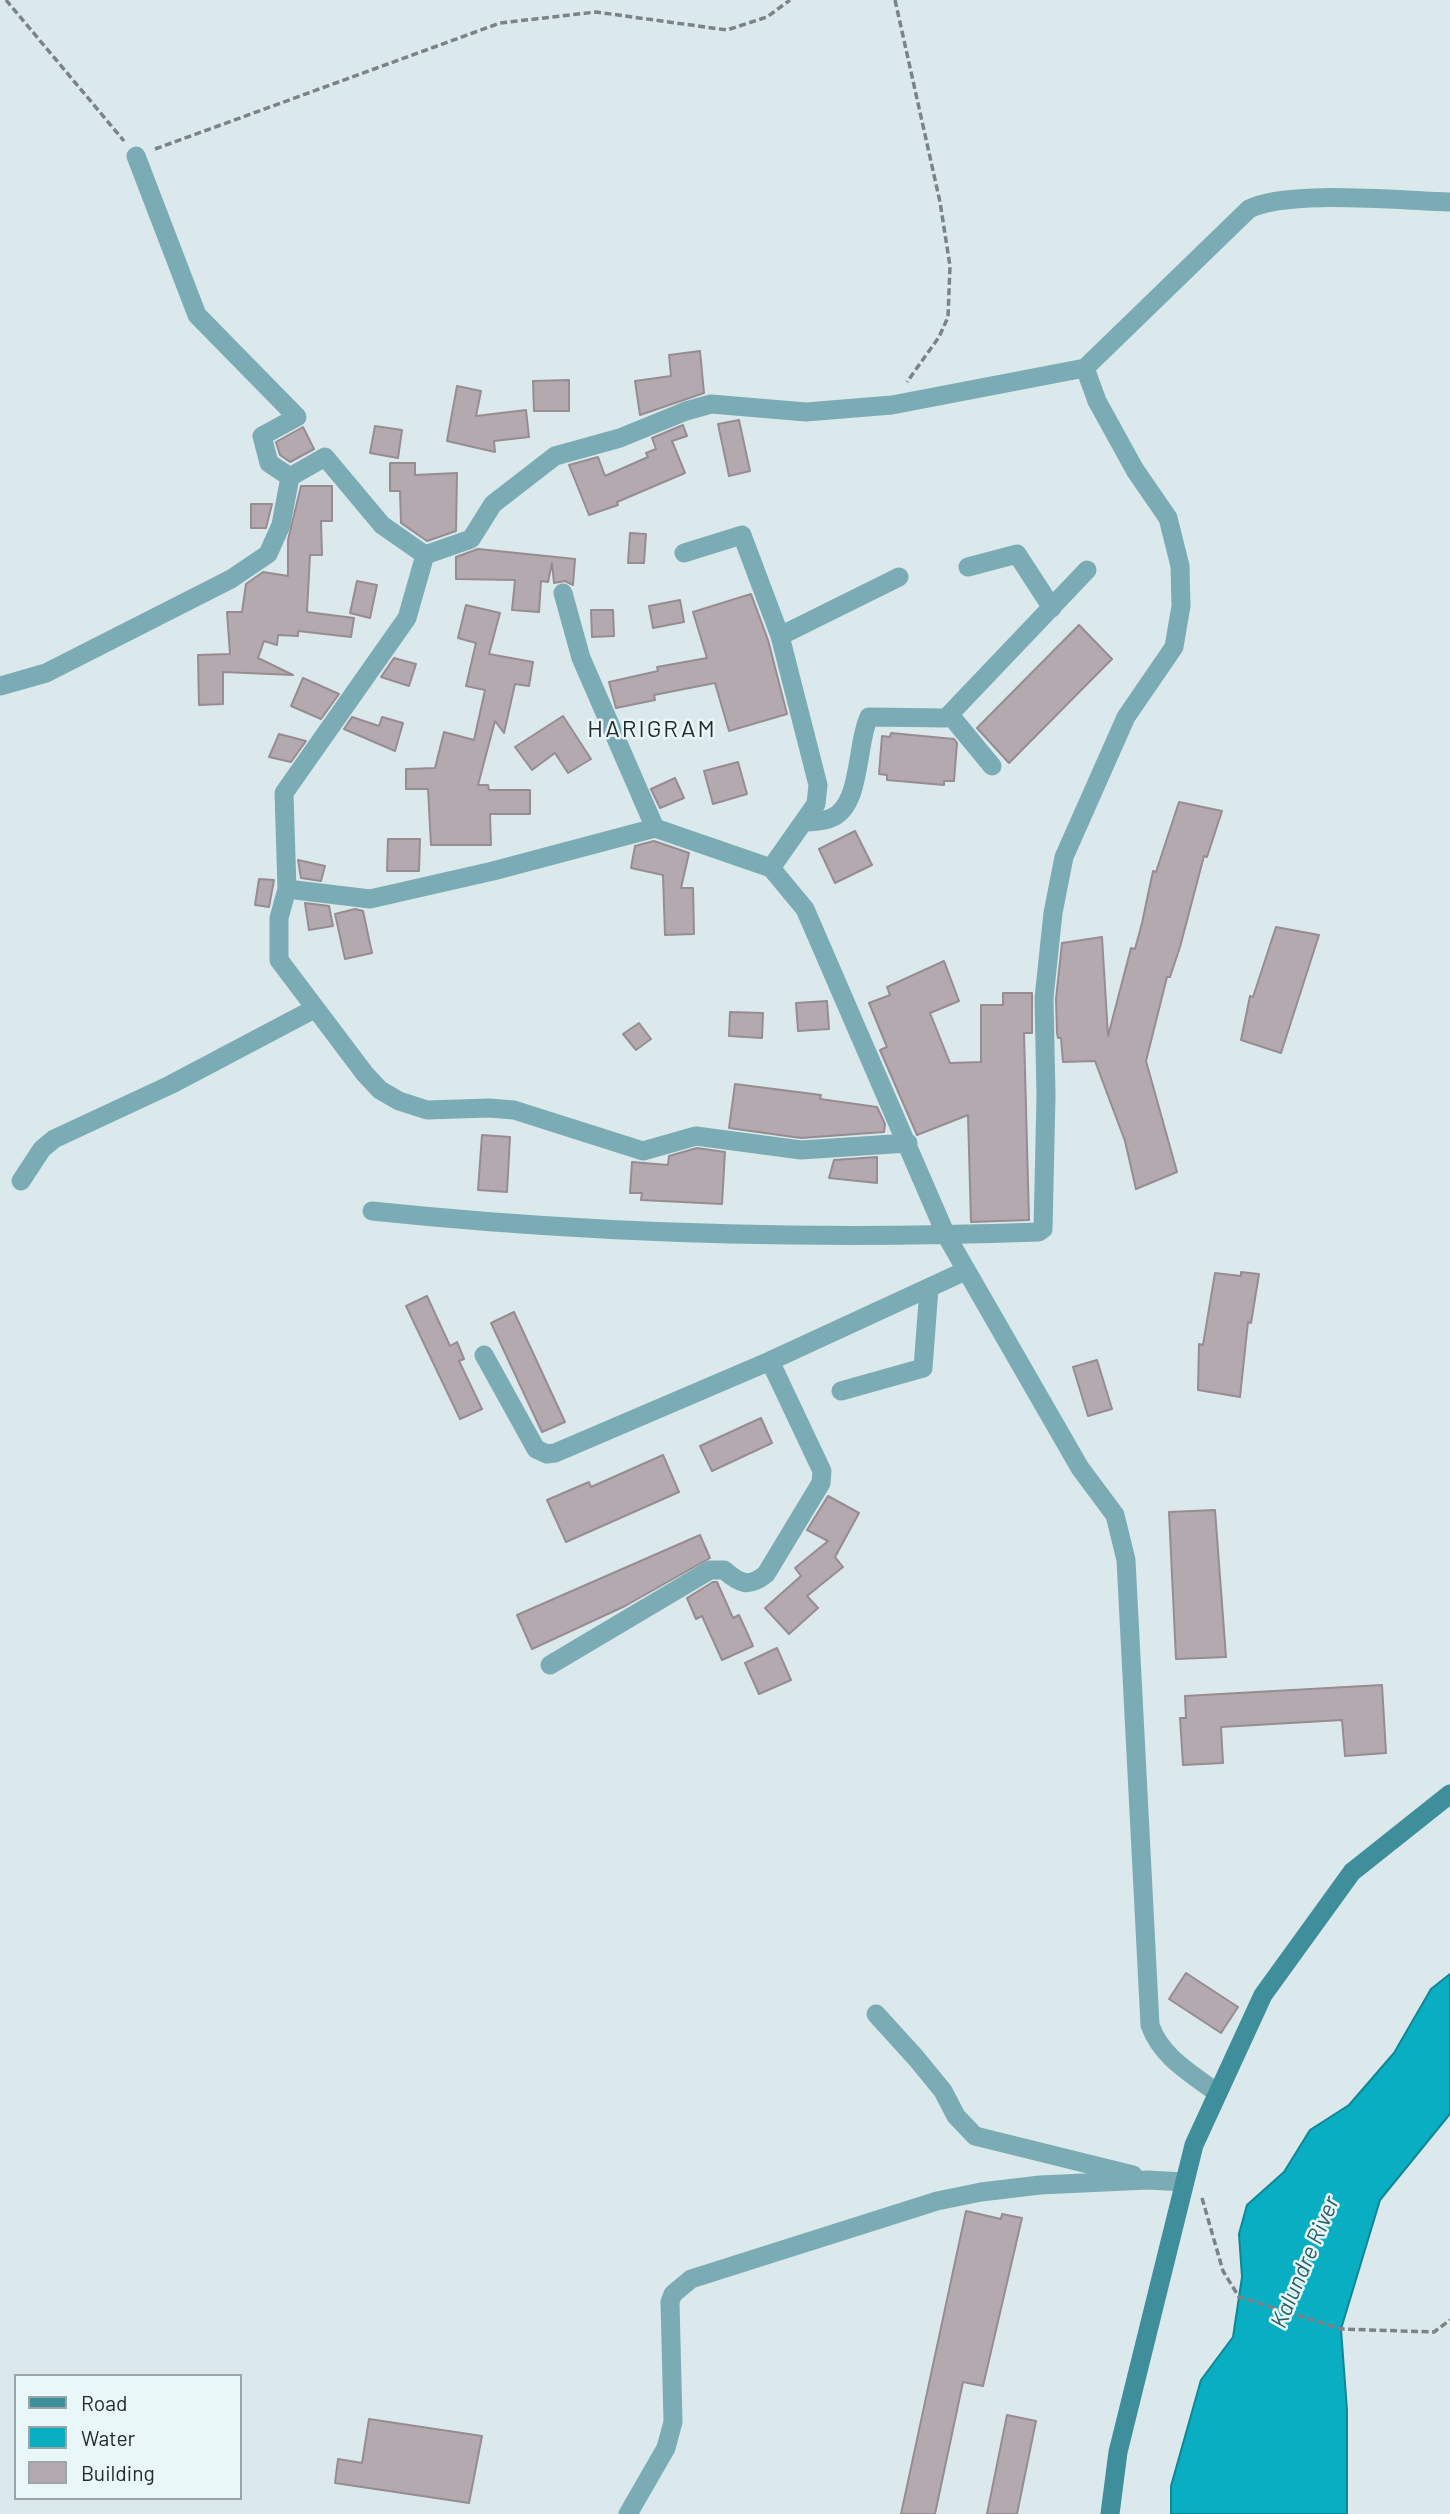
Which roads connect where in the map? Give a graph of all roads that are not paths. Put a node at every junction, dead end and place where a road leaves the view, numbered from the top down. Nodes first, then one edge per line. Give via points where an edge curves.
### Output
1 (136, 156) road end
2 (1450, 202) edge
3 (1085, 368) junction
4 (290, 477) junction
5 (684, 553) dead end
6 (425, 555) junction
7 (968, 567) dead end
8 (1087, 570) dead end
9 (899, 577) dead end
10 (564, 593) dead end
11 (1052, 608) junction
12 (780, 636) junction
13 (0, 686) edge
14 (950, 715) junction
15 (992, 766) dead end
16 (803, 823) junction
17 (655, 828) junction
18 (771, 868) junction
19 (287, 889) junction
20 (314, 1009) junction
21 (908, 1143) junction
22 (21, 1181) dead end
23 (372, 1211) dead end
24 (946, 1235) junction
25 (965, 1271) junction
26 (929, 1288) junction
27 (484, 1355) dead end
28 (770, 1361) junction
29 (841, 1391) dead end
30 (550, 1665) dead end
31 (1450, 1794) edge
32 (876, 2014) dead end
33 (1217, 2093) junction
34 (1148, 2180) junction
35 (1184, 2182) junction
36 (628, 2514) edge
37 (1110, 2514) edge

1 - 4 street via 197,316 297,417 262,436 269,463
2 - 3 street via 1264,201 1249,209
3 - 6 street via 892,405 806,412 711,404 686,411 620,438 555,456 493,504 471,540
3 - 24 street via 1097,401 1135,470 1168,518 1180,566 1181,606 1174,647 1126,717 1063,857 1044,998 1043,1229
4 - 6 street via 326,457 382,525
4 - 13 street via 281,525 268,554 231,579 46,673
5 - 12 street via 737,535 744,537
6 - 19 street via 407,618 284,793
7 - 11 street via 1017,554
8 - 11 street
9 - 12 street
10 - 17 street via 581,658
11 - 14 street
12 - 16 street via 817,773 816,804
14 - 15 street
14 - 16 street via 940,719 869,717 846,803 830,819
16 - 18 street
17 - 18 street
17 - 19 street via 493,872 370,899
18 - 21 street via 805,909
19 - 20 street via 279,918 279,960
20 - 21 street via 380,1090 427,1110 514,1110 643,1151 696,1136 801,1150
20 - 22 street via 170,1085 54,1139
21 - 24 street
23 - 24 street via 585,1229
24 - 25 street
25 - 26 street
25 - 33 street via 1080,1468 1115,1515 1126,1560 1150,2025 1155,2041 1168,2056
26 - 28 street
26 - 29 street via 923,1368
27 - 28 street via 536,1449 548,1454
28 - 30 street via 822,1471 821,1483 766,1574 747,1585 724,1570 710,1570
31 - 33 main road via 1352,1872 1262,1995
32 - 34 street via 916,2057 975,2136
33 - 35 main road
34 - 35 street
34 - 36 street via 981,2192 691,2279 670,2302 673,2422 666,2448
35 - 37 main road via 1118,2452

